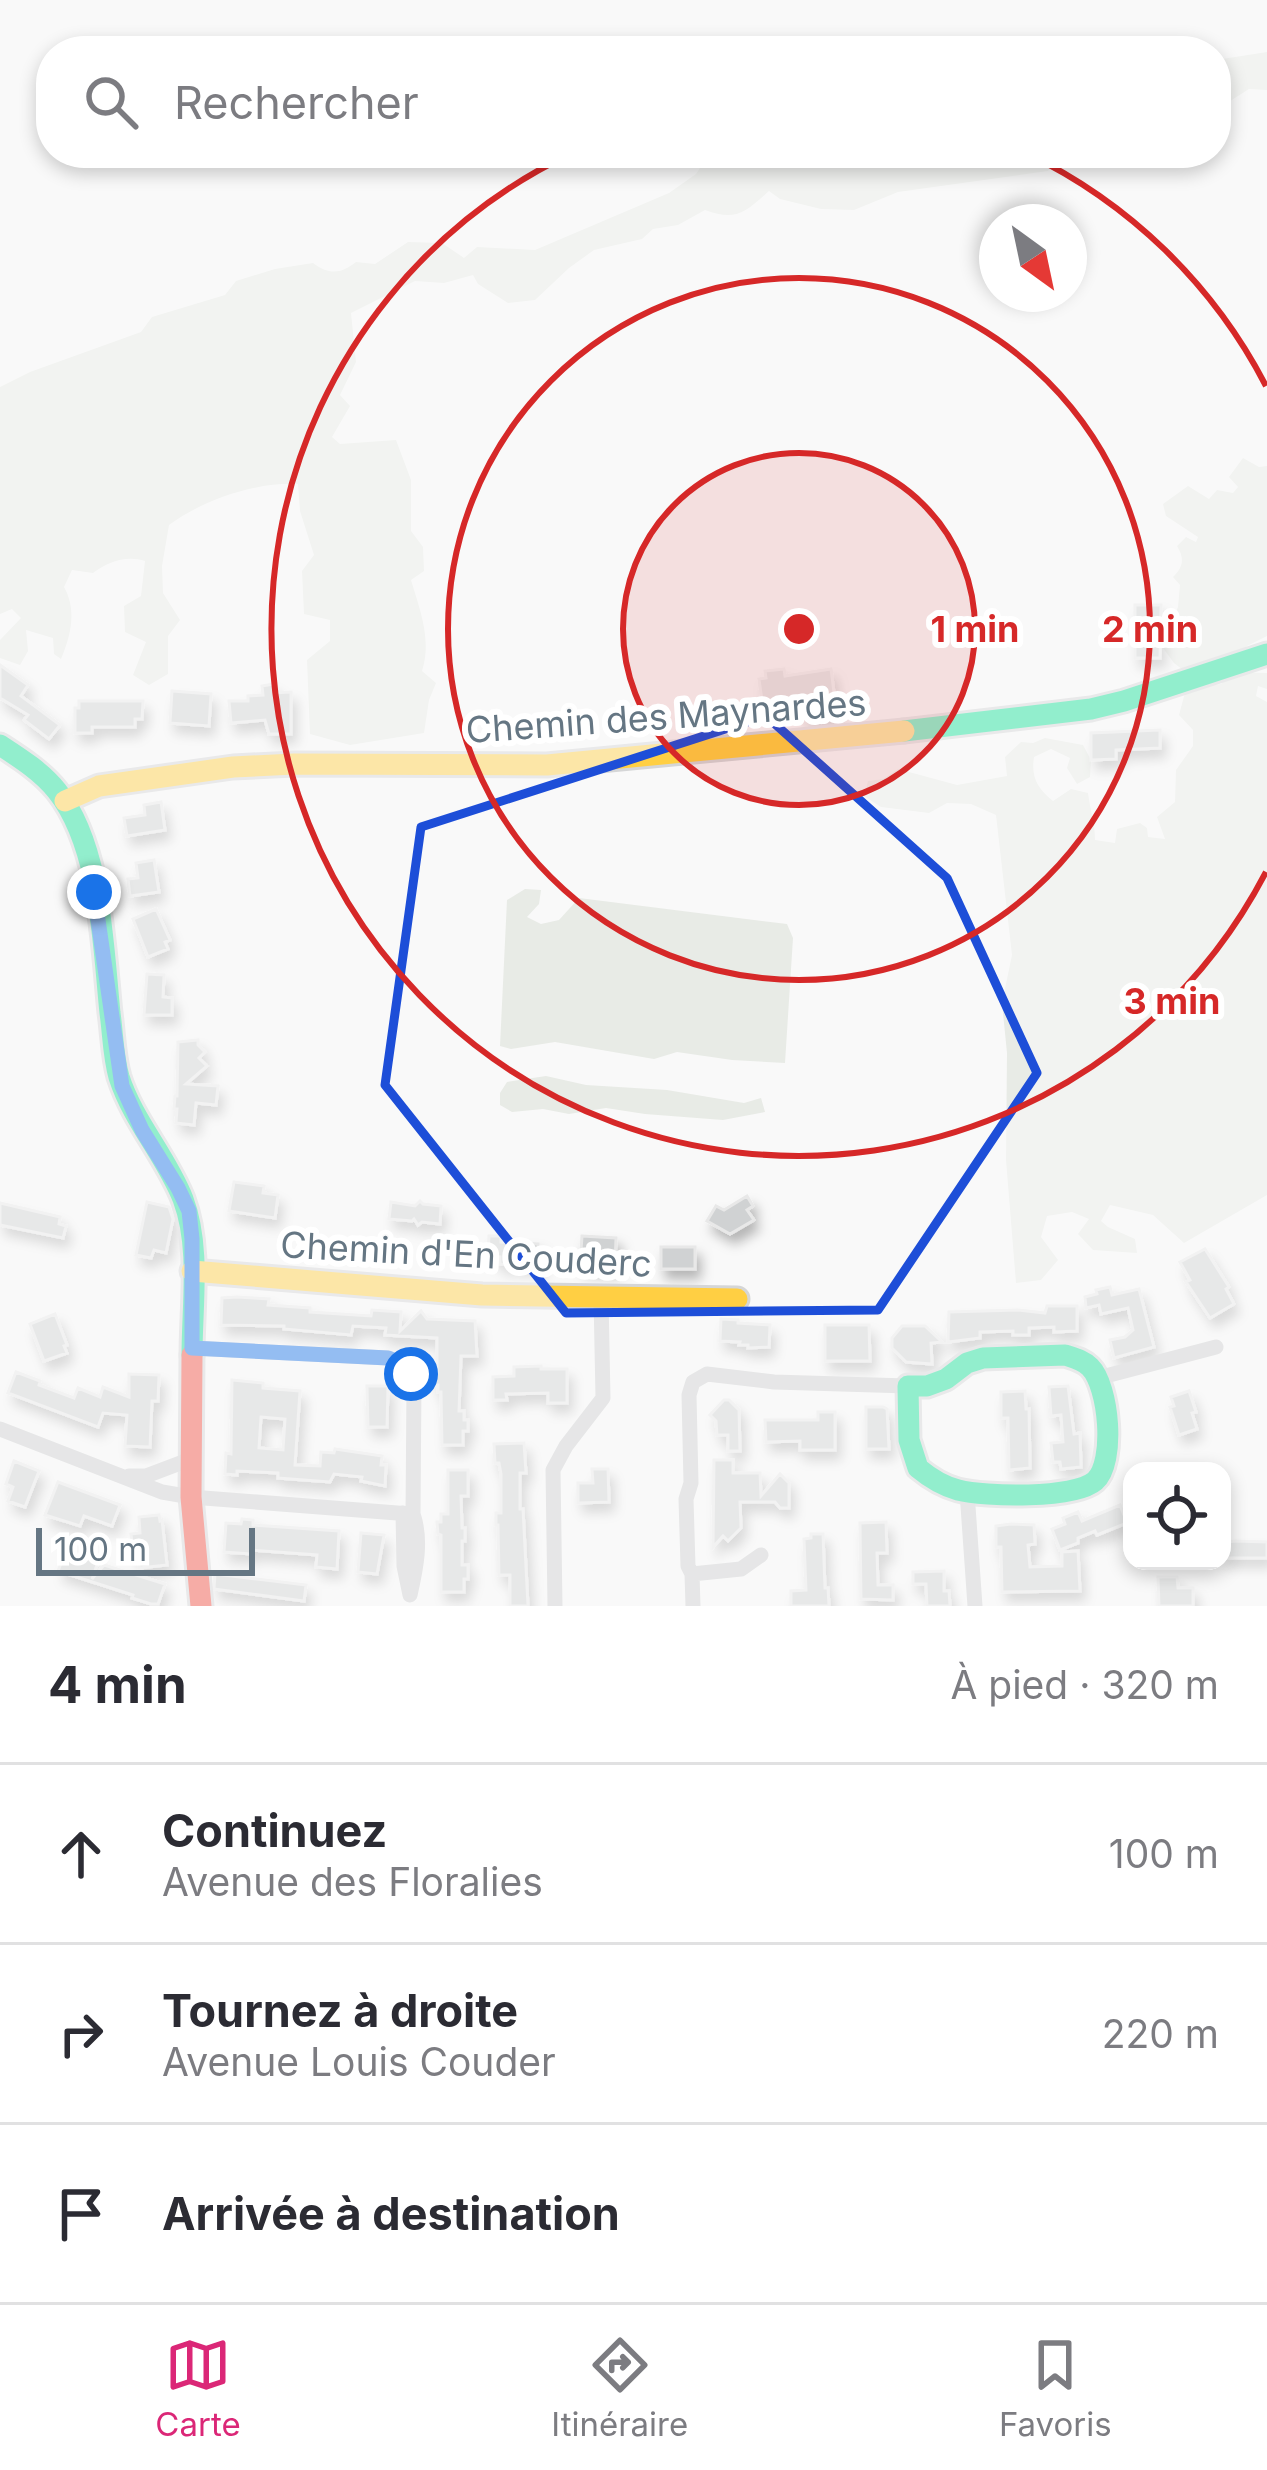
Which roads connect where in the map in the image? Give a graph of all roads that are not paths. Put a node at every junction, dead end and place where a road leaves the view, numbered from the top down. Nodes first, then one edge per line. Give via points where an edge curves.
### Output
1 (1267, 654) edge
2 (0, 745) edge
3 (65, 801) junction
4 (192, 1271) junction
5 (601, 1297) junction
6 (737, 1298) dead end
7 (1216, 1347) dead end
8 (192, 1348) junction
9 (1098, 1378) junction
10 (908, 1386) junction
11 (0, 1429) edge
12 (190, 1459) junction
13 (120, 1476) junction
14 (967, 1492) junction
15 (190, 1497) junction
16 (761, 1556) dead end
17 (692, 1574) junction
18 (201, 1606) edge
19 (555, 1606) edge
20 (693, 1606) edge
21 (975, 1606) edge

1 - 3 street, Chemin des Maynardes via 1091,709 996,722 547,765 233,767 99,786
2 - 3 street
3 - 4 street via 89,862 117,1071 185,1201
4 - 5 street, Chemin d'En Couderc
4 - 8 street
5 - 6 street, Chemin d'En Couderc
5 - 19 street via 603,1398 553,1470
7 - 9 street
8 - 12 street
8 - 15 street via 388,1358 405,1365 414,1383 408,1513
9 - 10 street via 1085,1361 1065,1354 983,1358 946,1379
9 - 14 street via 1108,1459 1100,1477 1086,1488 1053,1492
10 - 14 street via 911,1456 919,1469
10 - 17 street via 707,1374 693,1382 686,1499
11 - 13 street
12 - 13 street via 146,1476
12 - 15 street
13 - 15 street
14 - 21 street
15 - 18 street
16 - 17 street via 741,1569
17 - 20 street

